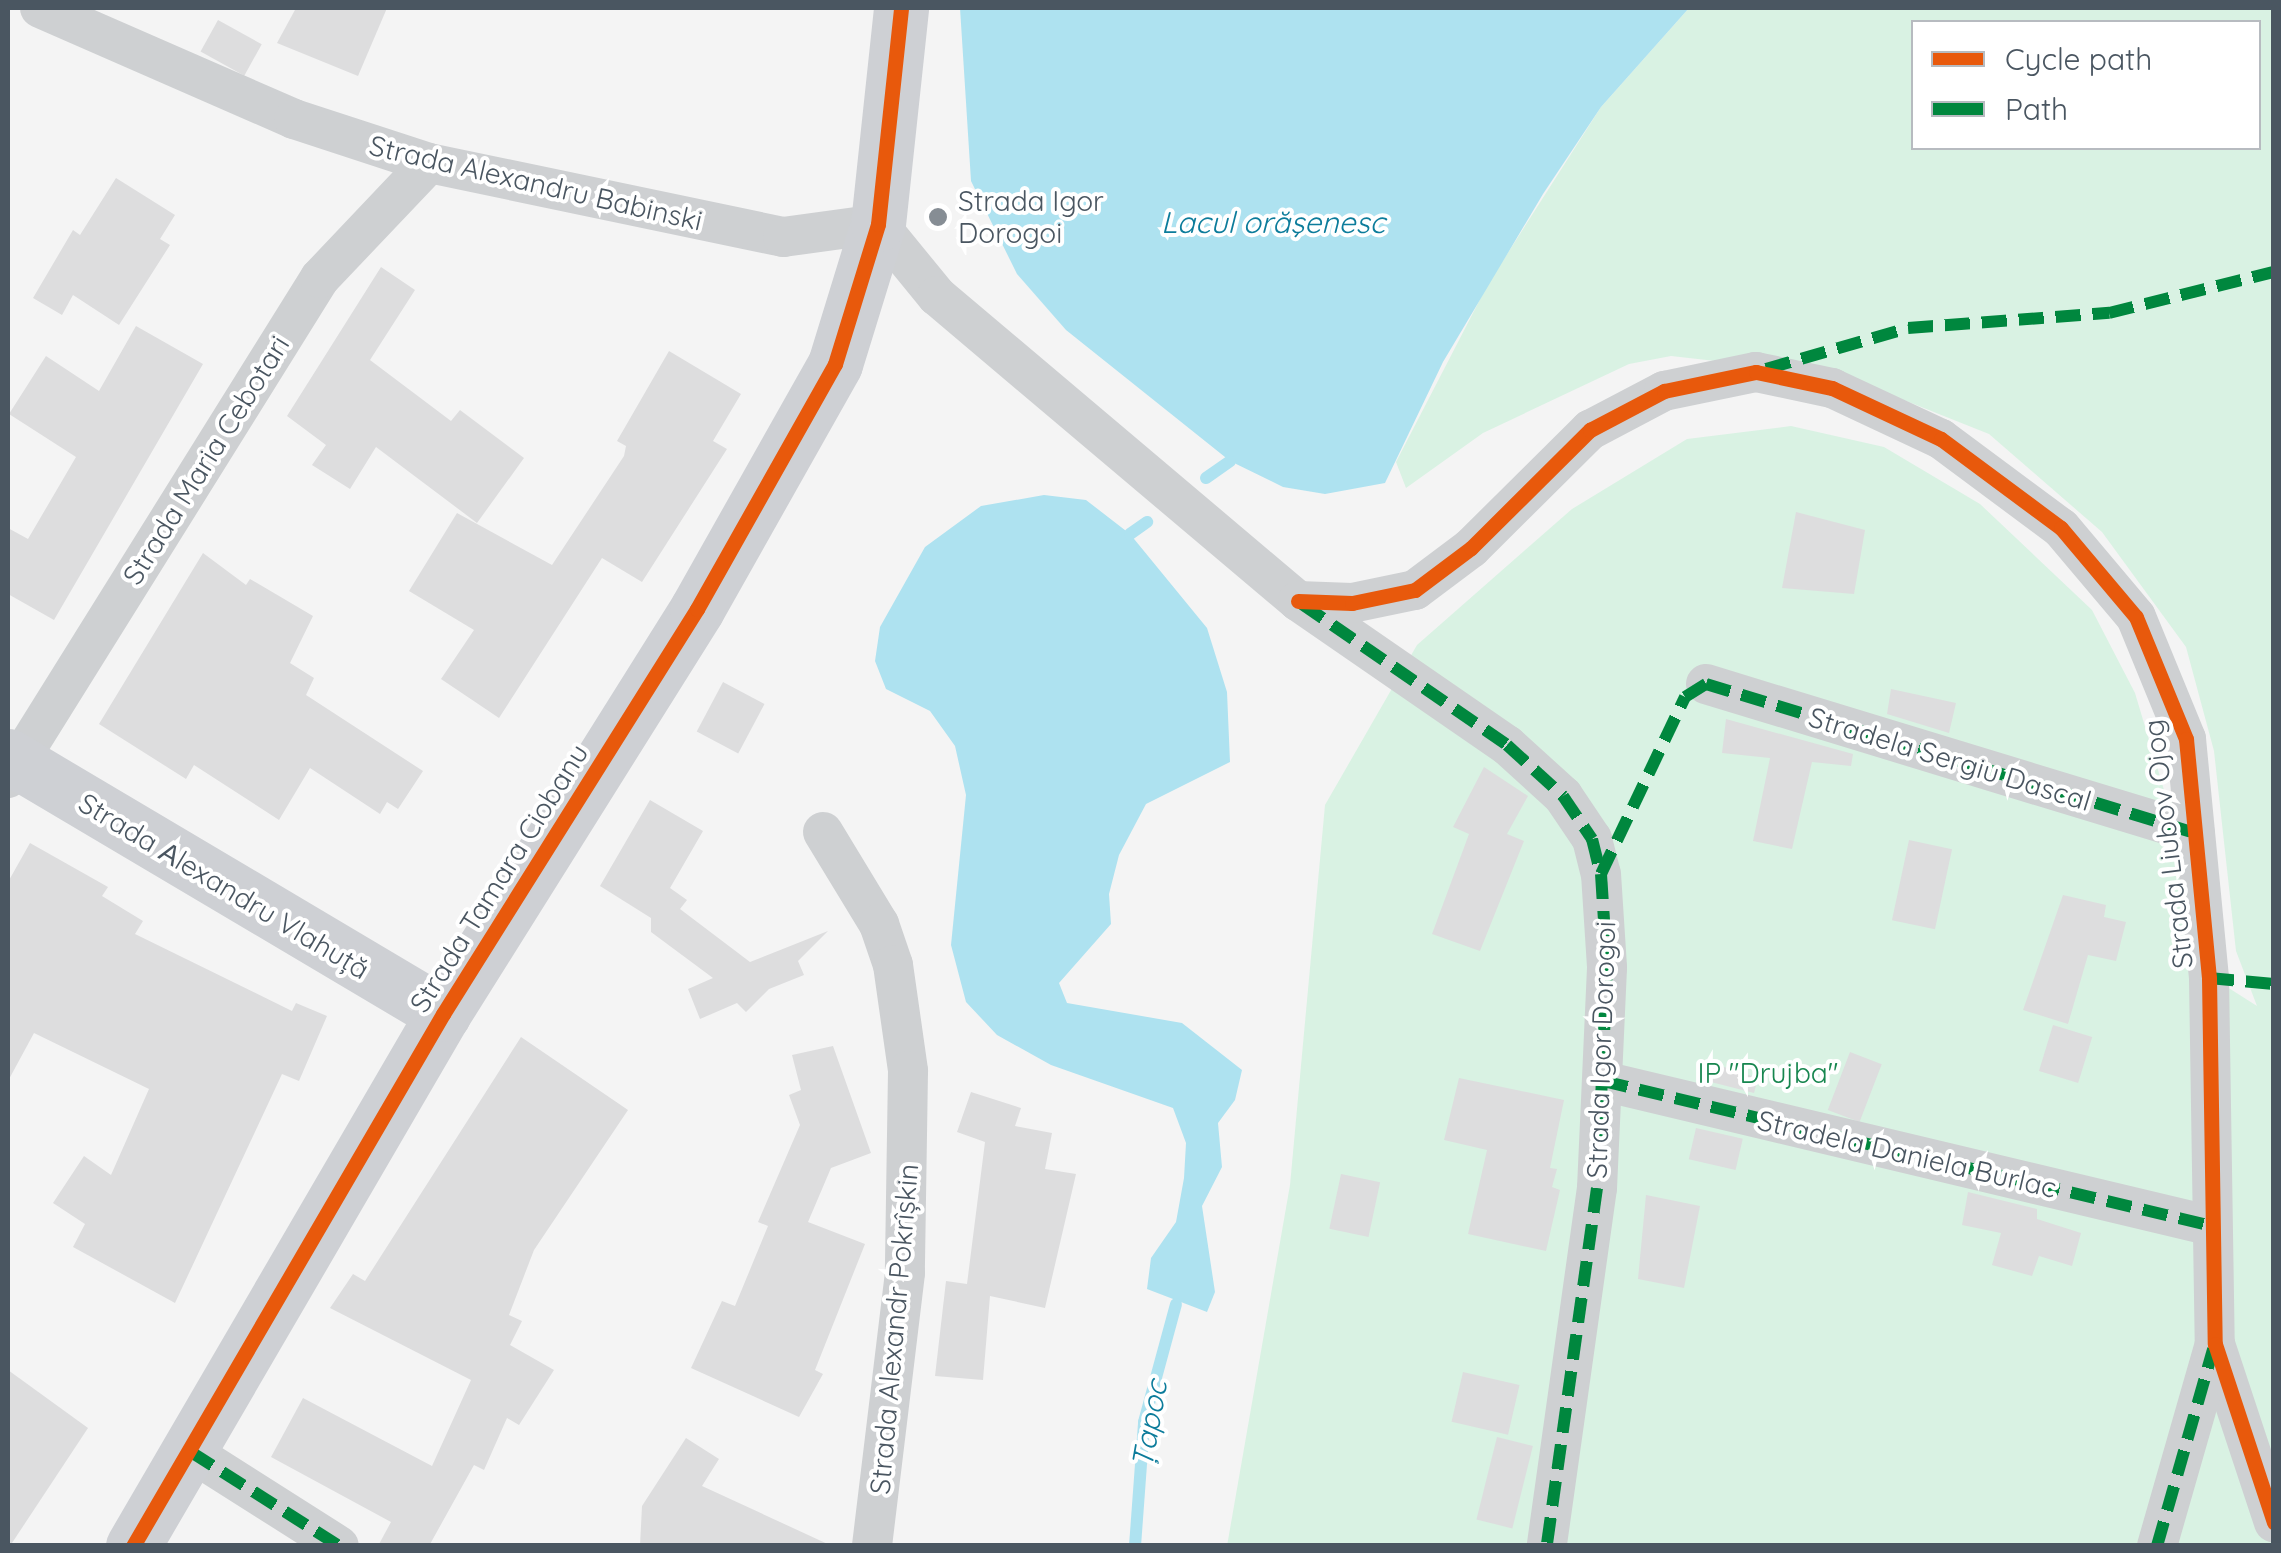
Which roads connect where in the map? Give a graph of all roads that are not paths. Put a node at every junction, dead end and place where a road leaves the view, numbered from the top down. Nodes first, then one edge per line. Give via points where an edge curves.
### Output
1 (40, 8) edge
2 (901, 8) edge
3 (429, 163) junction
4 (878, 224) junction
5 (1298, 602) junction
6 (1706, 684) dead end
7 (11, 765) edge
8 (823, 832) dead end
9 (2194, 834) junction
10 (443, 1014) junction
11 (1602, 1082) junction
12 (2212, 1226) junction
13 (2215, 1344) junction
14 (191, 1452) junction
15 (2274, 1522) edge
16 (132, 1546) edge
17 (339, 1546) edge
18 (872, 1546) edge
19 (1548, 1546) edge
20 (2157, 1546) edge

1 - 3 street, Strada Alexandru Babinski via 294,120
2 - 4 street, Strada Tamara Ciobanu
3 - 4 street, Strada Alexandru Babinski via 783,237
3 - 7 street, Strada Maria Cebotari via 320,278
4 - 5 street, Strada Igor Dorogoi via 938,296
4 - 10 street, Strada Tamara Ciobanu via 835,364 696,609
5 - 9 street, Strada Liubov Ojog via 1352,603 1415,590 1470,548 1590,430 1664,390 1756,372 1832,388 1996,472 2100,570 2136,617 2176,702
5 - 11 street, Strada Igor Dorogoi via 1507,746 1563,796 1592,839 1608,916
6 - 9 street, Stradela Sergiu Dascal
7 - 10 street, Strada Аlexandru Vlahuță
8 - 18 street, Strada Alexandr Pokrîșkin via 878,924 896,981 908,1070 905,1273
9 - 12 street, Strada Liubov Ojog via 2209,978
10 - 14 street, Strada Tamara Ciobanu
11 - 12 street, Stradela Daniela Burlac
11 - 19 street, Strada Igor Dorogoi via 1583,1316
12 - 13 street, Strada Liubov Ojog
13 - 15 street, Strada Liubov Ojog
13 - 20 street
14 - 16 street, Strada Tamara Ciobanu
14 - 17 street

